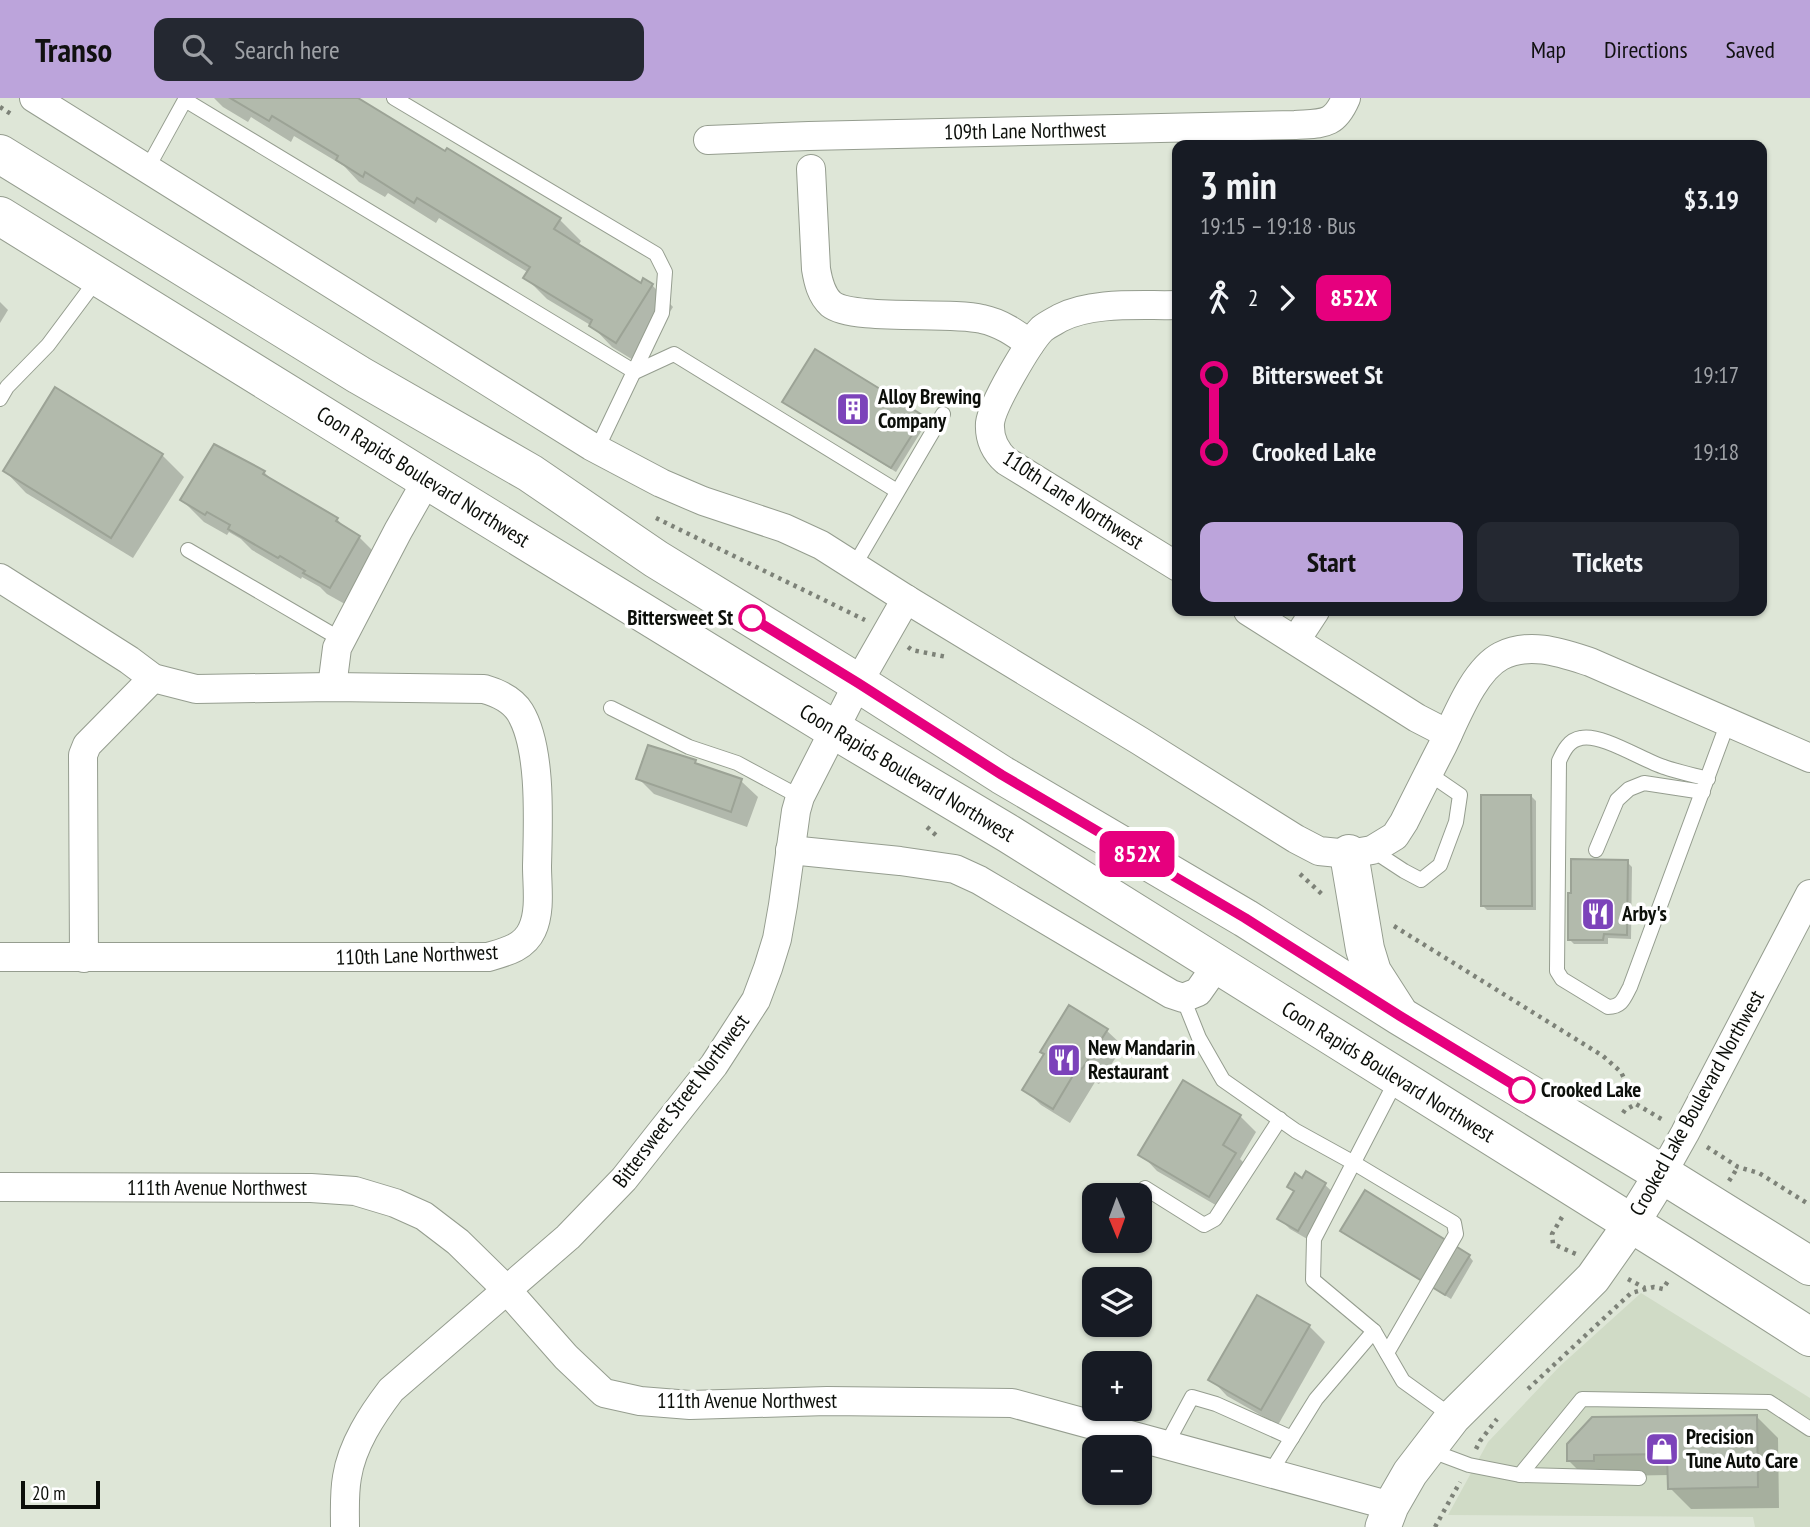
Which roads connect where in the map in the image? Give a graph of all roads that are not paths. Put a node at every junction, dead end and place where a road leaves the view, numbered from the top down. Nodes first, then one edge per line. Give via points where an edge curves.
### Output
1 (34, 98) edge
2 (394, 98) edge
3 (186, 99) edge
4 (1343, 105) edge
5 (708, 140) dead end
6 (0, 154) edge
7 (147, 169) junction
8 (811, 169) dead end
9 (0, 216) edge
10 (99, 277) junction
11 (1172, 305) edge
12 (1030, 344) junction
13 (635, 372) junction
14 (0, 399) edge
15 (943, 414) dead end
16 (597, 449) junction
17 (427, 480) junction
18 (897, 491) junction
19 (188, 551) dead end
20 (1172, 563) edge
21 (854, 566) junction
22 (0, 578) edge
23 (906, 599) junction
24 (1256, 616) edge
25 (1312, 616) edge
26 (342, 640) junction
27 (1296, 640) junction
28 (153, 678) junction
29 (858, 683) junction
30 (332, 687) junction
31 (611, 708) dead end
32 (1728, 722) junction
33 (834, 729) junction
34 (1448, 734) junction
35 (1810, 758) edge
36 (1428, 772) junction
37 (1705, 785) junction
38 (800, 797) junction
39 (790, 850) junction
40 (1596, 850) dead end
41 (1361, 852) junction
42 (1810, 894) edge
43 (0, 957) edge
44 (84, 958) junction
45 (1217, 965) junction
46 (1184, 998) junction
47 (1400, 1016) junction
48 (1398, 1078) junction
49 (1280, 1119) junction
50 (1354, 1163) junction
51 (1662, 1174) junction
52 (0, 1187) edge
53 (1152, 1193) edge
54 (1630, 1224) junction
55 (1810, 1266) edge
56 (506, 1289) junction
57 (1374, 1331) junction
58 (1810, 1337) edge
59 (1387, 1353) junction
60 (1453, 1417) junction
61 (1810, 1429) edge
62 (1292, 1438) junction
63 (1166, 1444) junction
64 (1429, 1450) junction
65 (1270, 1473) junction
66 (1520, 1475) junction
67 (1639, 1478) dead end
68 (1387, 1517) edge
69 (345, 1527) edge

1 - 7 street
2 - 13 lane via 656,254 665,272 662,313
3 - 7 lane
3 - 13 lane
4 - 5 street, 109th Lane Northwest via 1332,119 1320,124
6 - 29 main road via 359,375 530,473 656,559
7 - 16 street
8 - 12 street via 816,269 832,305 853,312 981,318 1010,329
9 - 10 main road, Coon Rapids Boulevard Northwest
10 - 14 lane
10 - 17 main road, Coon Rapids Boulevard Northwest
11 - 12 street via 1082,310 1043,328
12 - 20 street, 110th Lane Northwest via 993,413 990,425 996,452
13 - 16 lane
13 - 18 lane via 674,354
15 - 18 lane
16 - 21 street via 703,501 784,528
17 - 26 street
17 - 33 main road, Coon Rapids Boulevard Northwest
18 - 21 lane
19 - 26 lane
21 - 23 street
22 - 28 street, 110th Lane Northwest
23 - 29 street, Bittersweet Street Northwest
23 - 41 street via 1296,839 1319,851
24 - 27 street
25 - 27 street
26 - 30 street
27 - 34 street
28 - 30 street, 110th Lane Northwest via 196,689
28 - 44 street via 87,745 83,755
29 - 33 street, Bittersweet Street Northwest
29 - 47 main road
30 - 44 street, 110th Lane Northwest via 484,689 503,695 518,709 527,728 538,796 537,911 523,943 488,957
31 - 38 lane via 690,747 737,763
32 - 34 street via 1590,662 1538,649 1499,657 1483,671
32 - 35 street
32 - 37 lane
33 - 38 street, Bittersweet Street Northwest
33 - 45 main road, Coon Rapids Boulevard Northwest
34 - 36 street
36 - 41 street via 1395,836
36 - 41 lane via 1460,795 1456,822 1440,865 1421,880
37 - 37 lane via 1599,739 1572,741 1559,761 1557,971 1562,979 1608,1007 1621,1004 1630,987
37 - 40 lane via 1644,783 1629,789 1617,800
38 - 39 street, Bittersweet Street Northwest
39 - 46 street via 955,869
39 - 56 street, Bittersweet Street Northwest via 777,939 757,1000 740,1027 624,1179 568,1237
41 - 47 main road via 1365,949 1372,972
42 - 51 street, Crooked Lake Boulevard Northwest
43 - 44 street, 110th Lane Northwest
45 - 46 street via 1198,992
45 - 48 main road, Coon Rapids Boulevard Northwest
46 - 49 lane via 1199,1038 1223,1080
47 - 51 main road
48 - 50 lane
48 - 54 main road, Coon Rapids Boulevard Northwest
49 - 50 lane
49 - 53 lane via 1215,1219 1204,1226
50 - 57 lane via 1314,1239 1313,1280
50 - 59 lane via 1454,1223 1456,1234
51 - 54 street, Crooked Lake Boulevard Northwest
51 - 55 main road
52 - 56 street, 111th Avenue Northwest via 355,1191 424,1216 458,1241
54 - 58 main road, Coon Rapids Boulevard Northwest
54 - 60 street, Crooked Lake Boulevard Northwest via 1581,1290
56 - 63 street, 111th Avenue Northwest via 604,1393 628,1399 690,1405 1012,1403
56 - 69 street, Bittersweet Street Northwest via 391,1390 374,1413 347,1475
57 - 59 lane
57 - 62 lane via 1316,1399
59 - 60 lane via 1403,1381
60 - 64 street, Crooked Lake Boulevard Northwest
61 - 66 lane via 1769,1402 1581,1399
62 - 63 lane via 1192,1397
62 - 65 lane
63 - 65 street, 111th Avenue Northwest
64 - 66 lane via 1469,1465
64 - 68 street, Crooked Lake Boulevard Northwest via 1410,1473
65 - 68 street, 111th Avenue Northwest
66 - 67 lane

